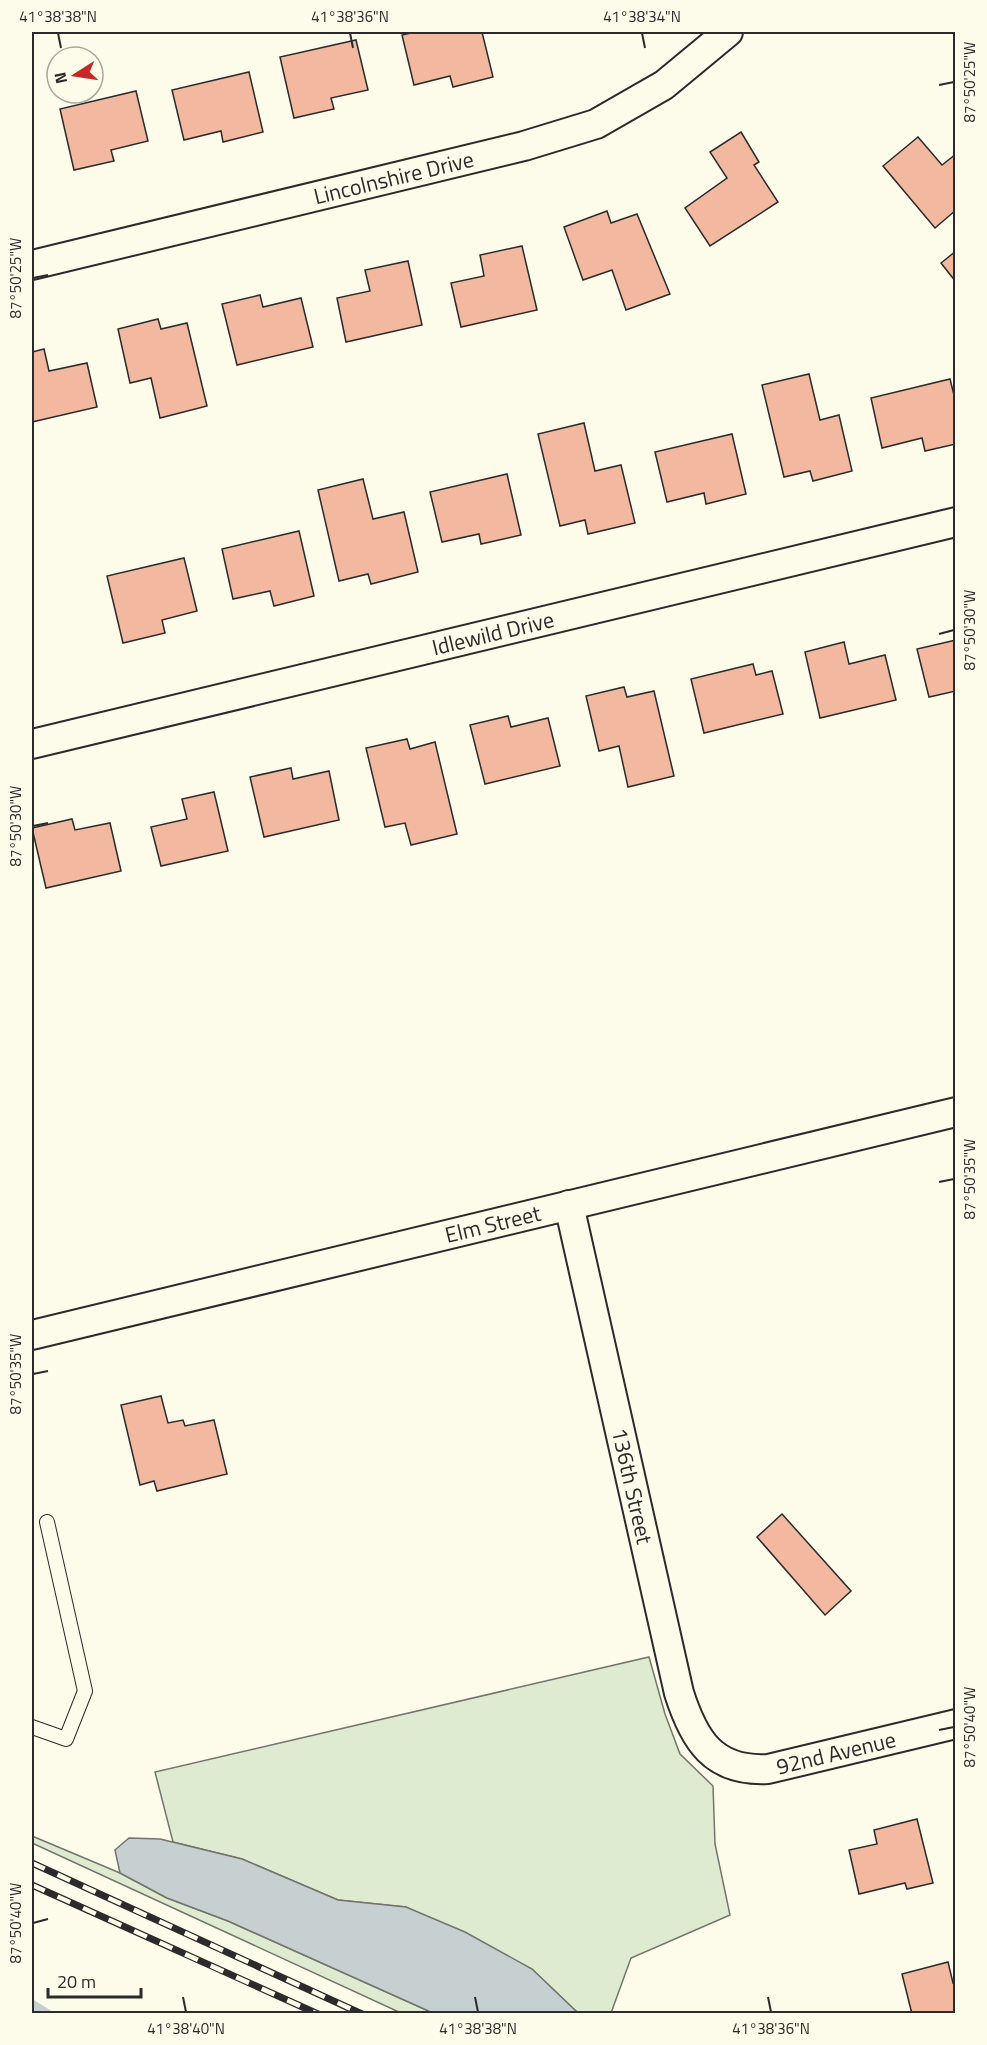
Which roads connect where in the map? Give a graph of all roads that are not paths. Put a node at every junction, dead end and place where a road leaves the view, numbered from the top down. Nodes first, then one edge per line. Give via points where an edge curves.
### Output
1 (728, 32) edge
2 (32, 265) edge
3 (956, 522) edge
4 (32, 744) edge
5 (956, 1112) edge
6 (569, 1204) junction
7 (32, 1335) edge
8 (47, 1522) dead end
9 (956, 1725) edge
10 (32, 1727) edge
11 (717, 1758) joint

1 - 2 street, Lincolnshire Drive via 664,85 596,124 524,146
3 - 4 street, Idlewild Drive
5 - 6 street, Elm Street
6 - 7 street, Elm Street
6 - 11 street, 136th Street via 679,1693 700,1743
8 - 10 lane via 85,1691 66,1739
9 - 11 street, 92nd Avenue via 768,1769 754,1770

